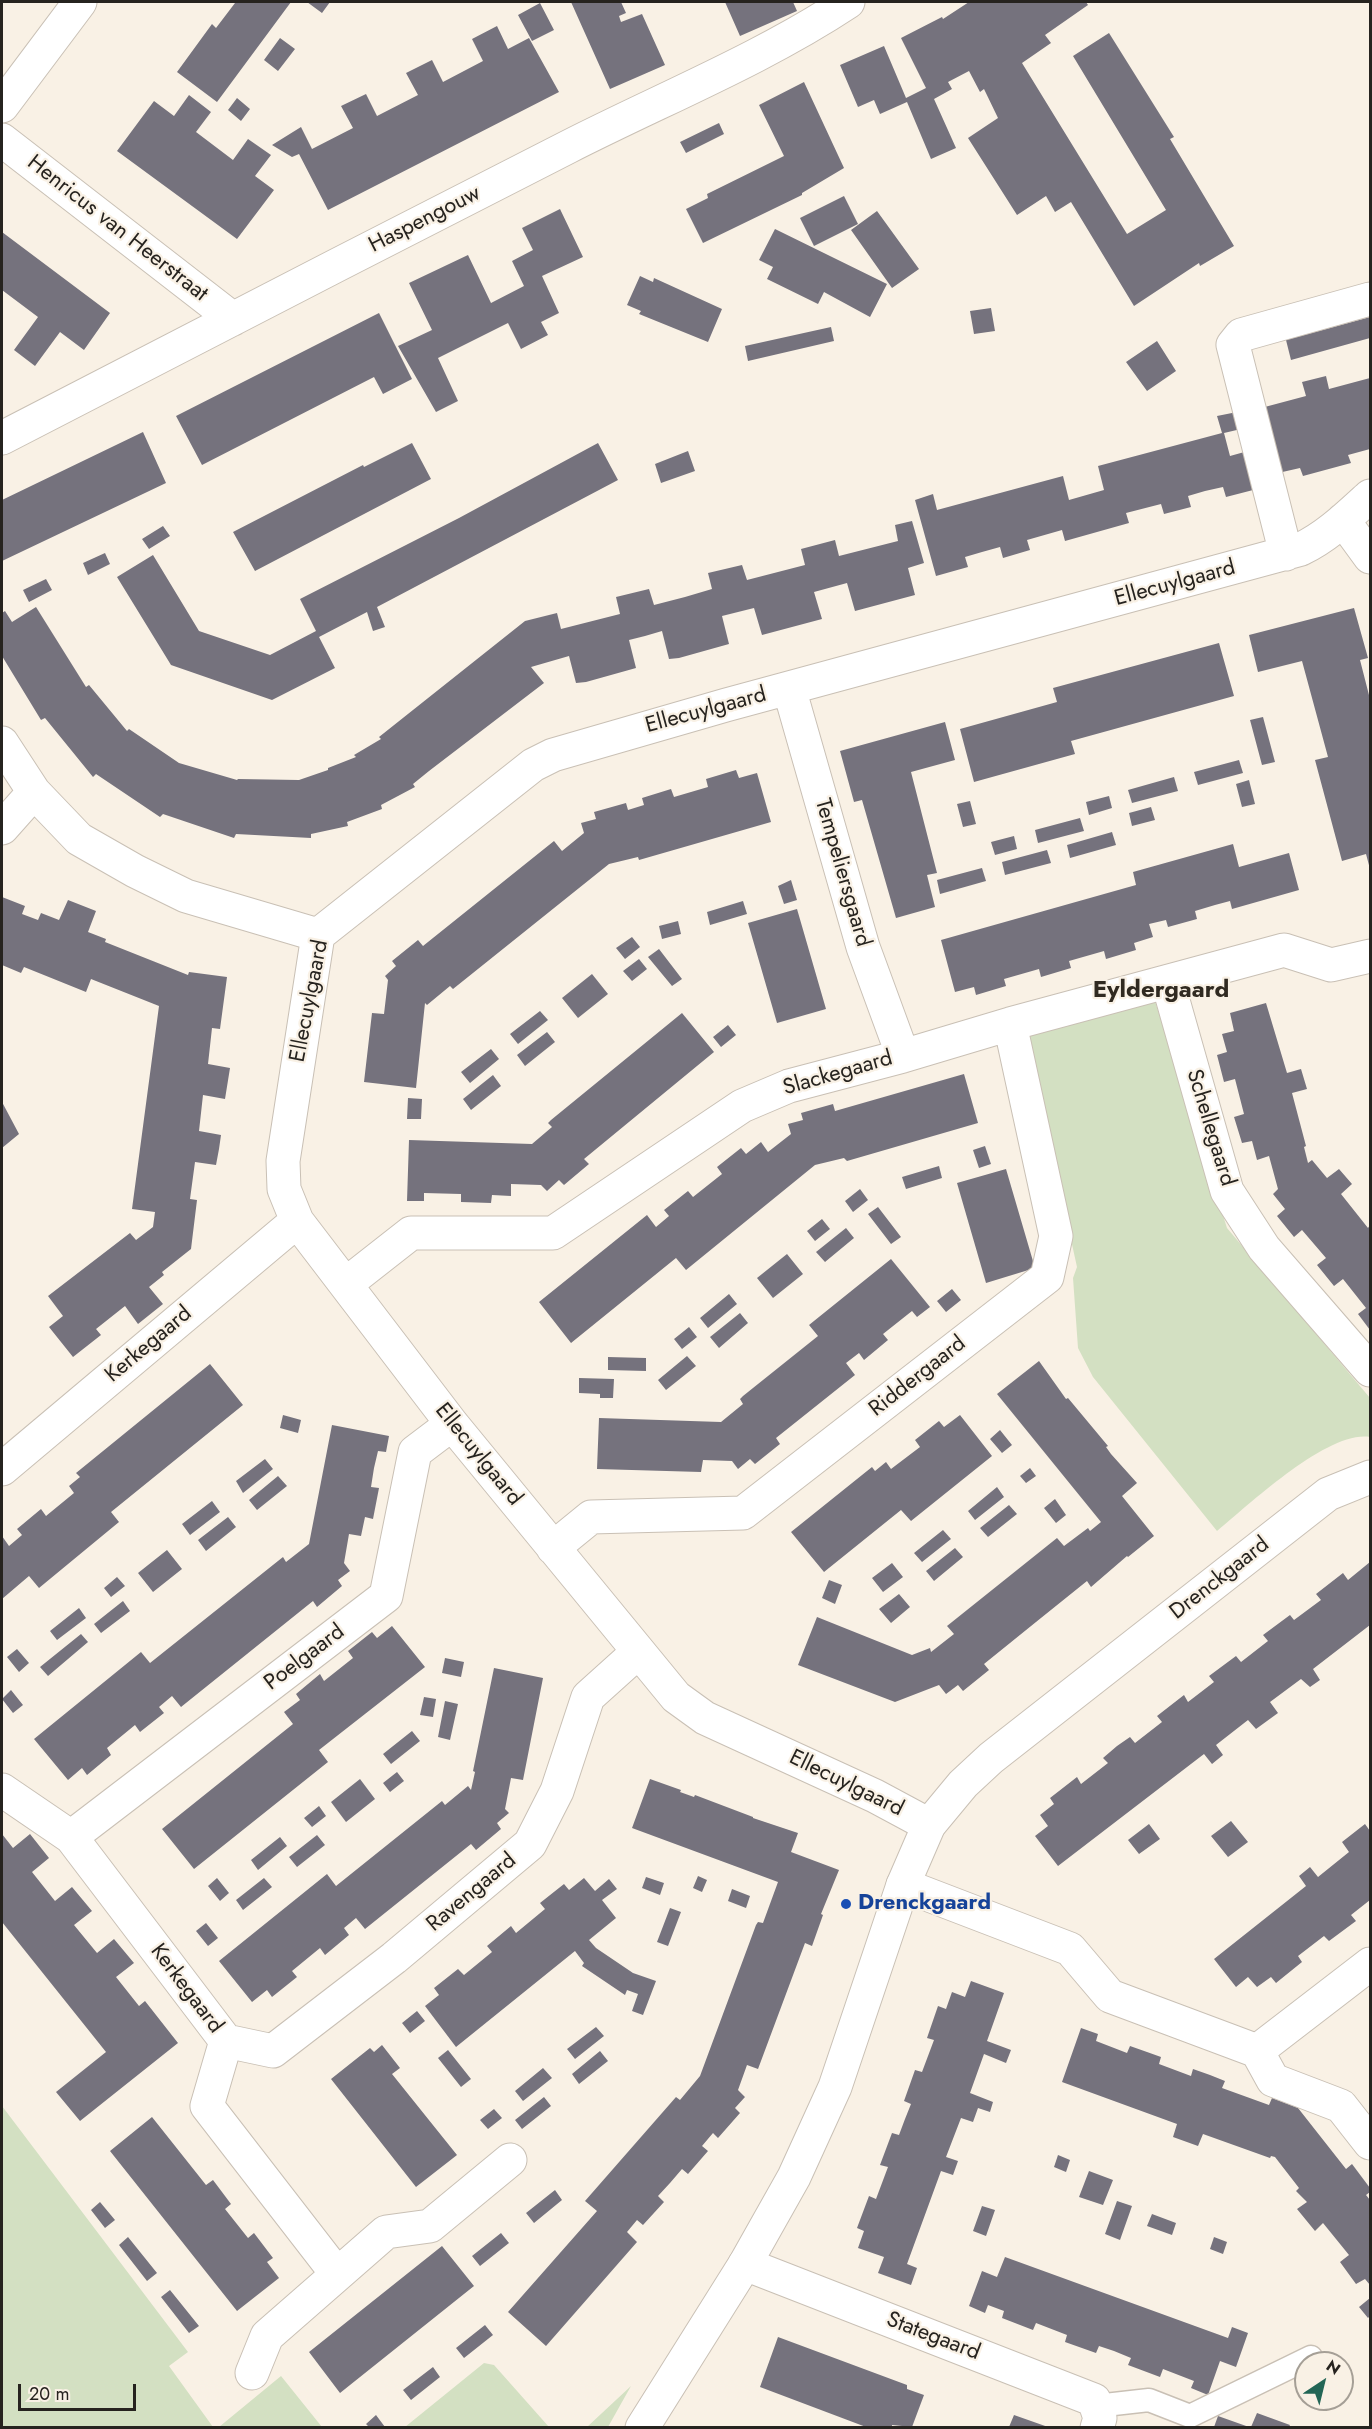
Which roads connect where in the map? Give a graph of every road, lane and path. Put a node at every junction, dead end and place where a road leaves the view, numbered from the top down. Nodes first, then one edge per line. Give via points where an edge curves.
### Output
1 (80, 2) edge
2 (848, 2) edge
3 (2, 106) edge
4 (2, 140) edge
5 (1371, 299) edge
6 (233, 319) junction
7 (2, 438) edge
8 (1371, 496) edge
9 (1343, 520) junction
10 (1286, 554) junction
11 (1371, 557) edge
12 (789, 688) junction
13 (2, 743) edge
14 (34, 792) junction
15 (2, 828) edge
16 (318, 935) junction
17 (1371, 956) edge
18 (1168, 983) junction
19 (1010, 1024) junction
20 (903, 1056) junction
21 (297, 1221) junction
22 (346, 1284) junction
23 (1371, 1370) edge
24 (452, 1424) junction
25 (2, 1469) edge
26 (1371, 1477) edge
27 (553, 1548) junction
28 (638, 1652) junction
29 (2, 1790) edge
30 (930, 1825) junction
31 (71, 1837) junction
32 (903, 1885) junction
33 (1371, 1964) edge
34 (226, 2041) junction
35 (1257, 2051) junction
36 (1371, 2144) edge
37 (510, 2160) dead end
38 (745, 2264) junction
39 (337, 2274) junction
40 (684, 2363) junction
41 (1294, 2365) edge
42 (252, 2373) dead end
43 (1096, 2417) edge
44 (642, 2427) edge
45 (660, 2427) edge

1 - 3 street
2 - 6 street, Haspengouw via 766,49
4 - 6 street, Henricus van Heerstraat
5 - 10 street via 1241,335 1233,345
6 - 7 street, Haspengouw
8 - 9 street, Ellecuylgaard
9 - 10 street, Ellecuylgaard via 1314,543
9 - 11 street
10 - 12 street, Ellecuylgaard
12 - 16 street, Ellecuylgaard via 573,748 533,765
12 - 20 street, Tempeliersgaard via 863,947
13 - 14 street
14 - 15 street
14 - 16 street via 79,839 135,871 186,896
16 - 21 street, Ellecuylgaard via 282,1168 284,1190
17 - 18 street, Slackegaard via 1331,965 1284,950
18 - 19 street, Slackegaard
18 - 23 street, Schellegaard via 1227,1191 1264,1248
19 - 20 street, Slackegaard
19 - 27 street, Riddergaard via 1056,1236 1047,1277 743,1513 591,1517
20 - 22 street, Slackegaard via 789,1086 742,1106 553,1233 411,1233
21 - 22 street, Ellecuylgaard
21 - 25 street, Kerkegaard
22 - 24 street, Ellecuylgaard
24 - 27 street, Ellecuylgaard
24 - 31 street, Poelgaard via 415,1452 386,1596
26 - 30 street, Drenckgaard via 1328,1494 991,1758 963,1784
27 - 28 street, Ellecuylgaard
28 - 30 street, Ellecuylgaard via 676,1697 705,1718
28 - 34 street, Ravengaard via 588,1697 557,1791 530,1844 394,1958 273,2051
29 - 31 street, Kerkegaard
30 - 32 street, Drenckgaard
31 - 34 street, Kerkegaard
32 - 35 street via 1070,1949 1110,1996
32 - 38 street, Drenckgaard via 836,2087 794,2177
33 - 35 street
34 - 39 street, Kerkegaard via 207,2106
35 - 36 street via 1273,2080 1341,2106
37 - 39 street via 430,2226 386,2232
38 - 40 street, Drenckgaard
38 - 43 street, Stategaard via 1094,2400
39 - 42 street via 267,2336
40 - 44 street, Drenckgaard
40 - 45 street, Drenckgaard
41 - 43 lane via 1190,2416 1149,2400

